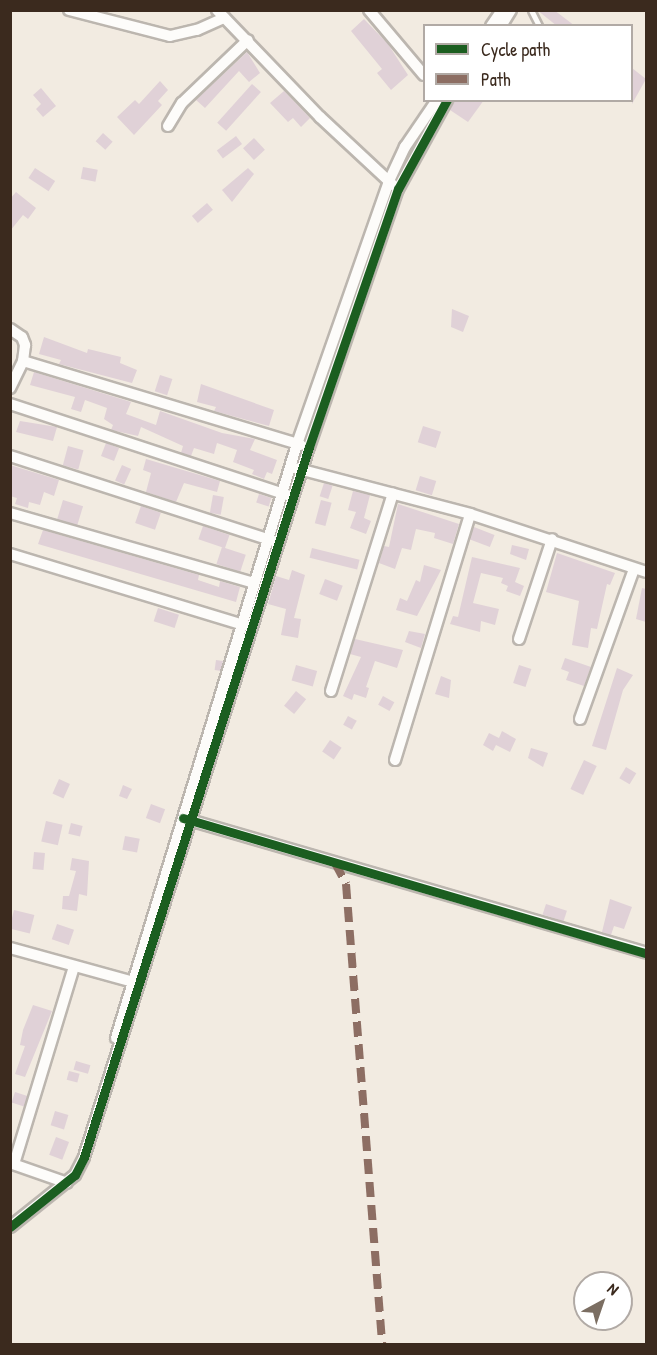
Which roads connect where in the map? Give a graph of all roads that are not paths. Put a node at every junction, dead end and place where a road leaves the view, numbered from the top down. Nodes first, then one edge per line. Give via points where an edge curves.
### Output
1 (69, 10) edge
2 (369, 10) edge
3 (502, 10) edge
4 (511, 10) edge
5 (531, 10) edge
6 (220, 14) edge
7 (492, 24) edge
8 (502, 24) edge
9 (538, 24) edge
10 (248, 40) junction
11 (423, 74) edge
12 (436, 102) edge
13 (446, 102) edge
14 (168, 126) dead end
15 (388, 181) junction
16 (398, 189) junction
17 (10, 329) edge
18 (23, 361) junction
19 (10, 388) edge
20 (10, 404) edge
21 (297, 444) junction
22 (309, 447) junction
23 (10, 456) edge
24 (296, 468) junction
25 (393, 493) junction
26 (287, 496) junction
27 (10, 513) edge
28 (470, 514) junction
29 (552, 539) junction
30 (272, 541) junction
31 (10, 554) edge
32 (634, 569) junction
33 (646, 572) edge
34 (254, 583) junction
35 (244, 625) junction
36 (519, 639) dead end
37 (331, 691) dead end
38 (580, 719) dead end
39 (394, 760) dead end
40 (187, 819) junction
41 (10, 948) edge
42 (646, 953) edge
43 (74, 966) junction
44 (136, 983) junction
45 (12, 1163) edge
46 (67, 1183) junction
47 (10, 1227) edge

1 - 6 street via 170,36 197,30
2 - 11 street
3 - 7 street
4 - 8 street
5 - 9 lane
6 - 10 street
10 - 14 street via 182,103
10 - 15 street via 320,117
12 - 15 street
13 - 16 street
15 - 16 street
15 - 21 street
16 - 22 street
17 - 18 street via 22,337
18 - 19 street
18 - 21 street
20 - 26 street
21 - 22 street
21 - 24 street
22 - 24 street
23 - 30 street
24 - 25 street
24 - 26 street
25 - 28 street
25 - 37 street
26 - 30 street
27 - 34 street
28 - 29 street
28 - 39 street
29 - 32 street
29 - 36 street
30 - 34 street
30 - 40 street
31 - 35 street
32 - 33 street
32 - 38 street
34 - 35 street
35 - 40 street
40 - 42 street
40 - 44 street
41 - 43 street
43 - 44 street
43 - 45 street
44 - 46 street via 80,1165
45 - 46 street
46 - 47 street

